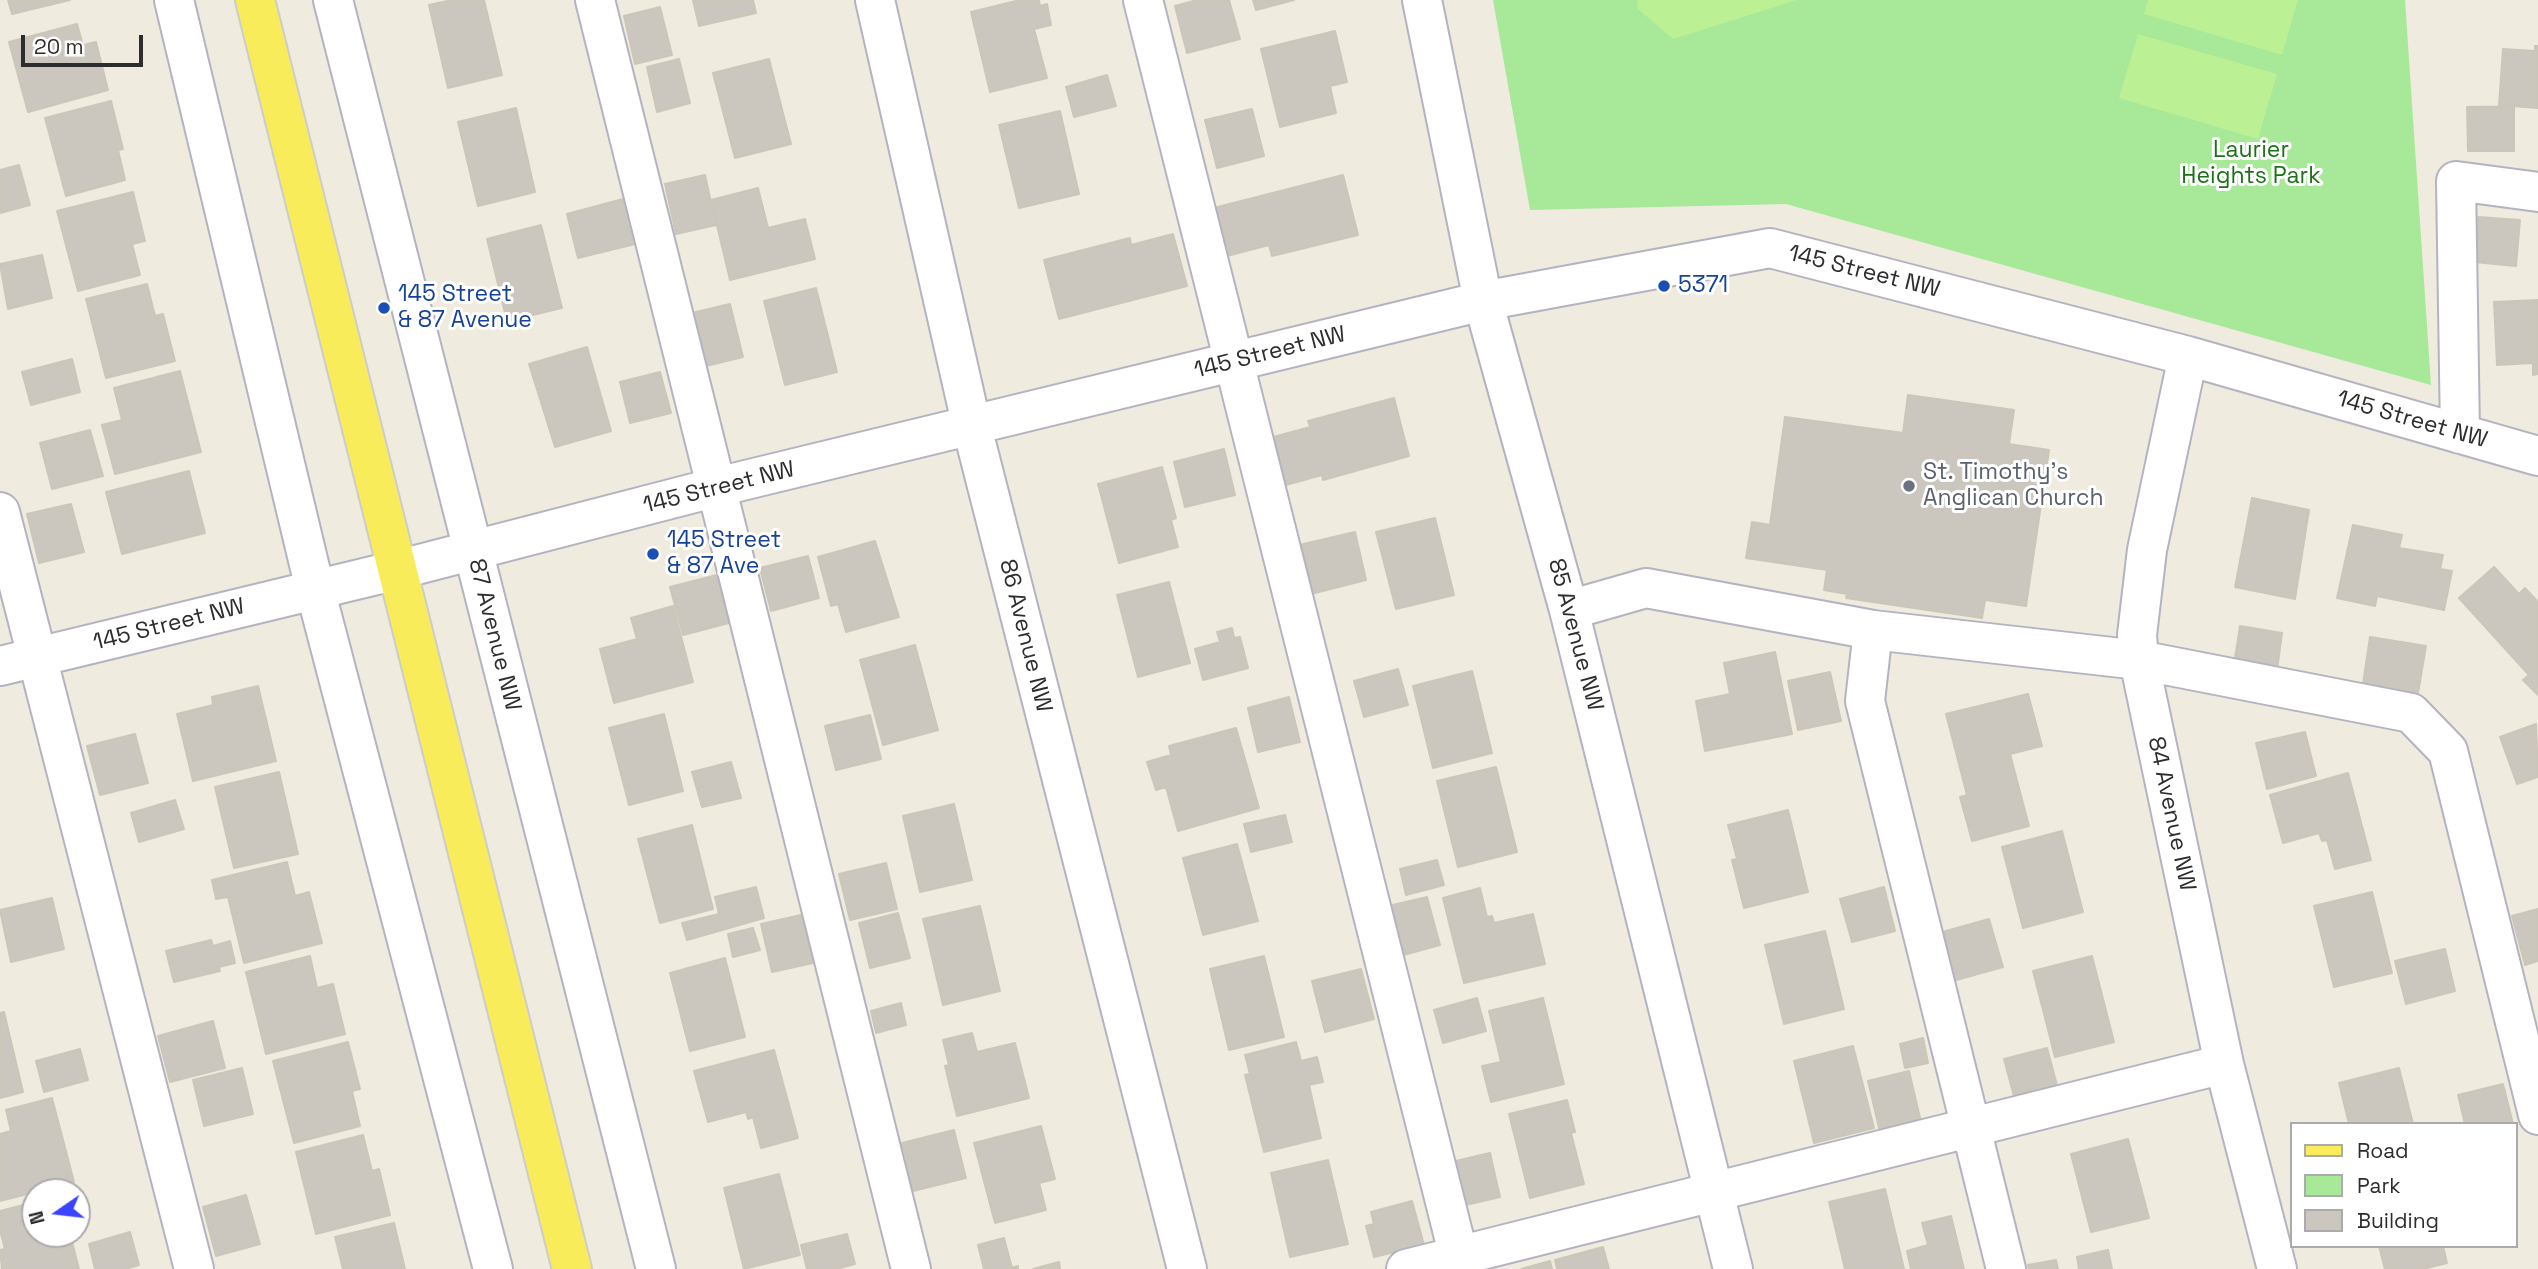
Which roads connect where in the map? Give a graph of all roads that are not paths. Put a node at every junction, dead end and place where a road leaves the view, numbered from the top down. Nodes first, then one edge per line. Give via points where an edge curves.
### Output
1 (174, 0) edge
2 (255, 0) edge
3 (333, 0) edge
4 (595, 0) edge
5 (875, 0) edge
6 (1143, 0) edge
7 (1422, 0) edge
8 (2538, 192) edge
9 (1483, 301) junction
10 (2188, 356) junction
11 (1233, 362) junction
12 (972, 427) junction
13 (2460, 434) junction
14 (2538, 456) edge
15 (717, 487) junction
16 (0, 512) edge
17 (473, 550) junction
18 (397, 570) junction
19 (315, 589) junction
20 (1569, 610) junction
21 (1873, 629) junction
22 (2139, 660) junction
23 (18, 662) edge
24 (2224, 1064) junction
25 (2538, 1115) edge
26 (1971, 1128) junction
27 (1715, 1193) junction
28 (1461, 1262) edge
29 (194, 1269) edge
30 (493, 1269) edge
31 (572, 1269) edge
32 (656, 1269) edge
33 (911, 1269) edge
34 (1187, 1269) edge
35 (1406, 1269) edge
36 (1733, 1269) edge
37 (2006, 1269) edge
38 (2277, 1269) edge

1 - 19 street
2 - 18 main road
3 - 17 street, 87 Avenue NW
4 - 15 street
5 - 12 street, 86 Avenue NW
6 - 11 street
7 - 9 street, 85 Avenue NW
8 - 13 street via 2456,181
9 - 10 street, 145 Street NW via 1770,248
9 - 11 street, 145 Street NW
9 - 20 street, 85 Avenue NW
10 - 13 street, 145 Street NW
10 - 22 street, 84 Avenue NW via 2147,550 2137,635
11 - 12 street, 145 Street NW
11 - 28 street
12 - 15 street, 145 Street NW
12 - 34 street, 86 Avenue NW
13 - 14 street, 145 Street NW
15 - 17 street, 145 Street NW
15 - 33 street
16 - 23 street
17 - 18 street, 145 Street NW
17 - 32 street, 87 Avenue NW
18 - 19 street, 145 Street NW
18 - 31 main road
19 - 23 street, 145 Street NW
19 - 30 street
20 - 21 street via 1646,588
20 - 27 street, 85 Avenue NW
21 - 22 street
21 - 26 street via 1865,701
22 - 24 street, 84 Avenue NW
22 - 25 street via 2411,713 2448,751
23 - 29 street
24 - 26 street
24 - 38 street, 84 Avenue NW
26 - 27 street
26 - 37 street
27 - 28 street
27 - 36 street, 85 Avenue NW
28 - 35 street

